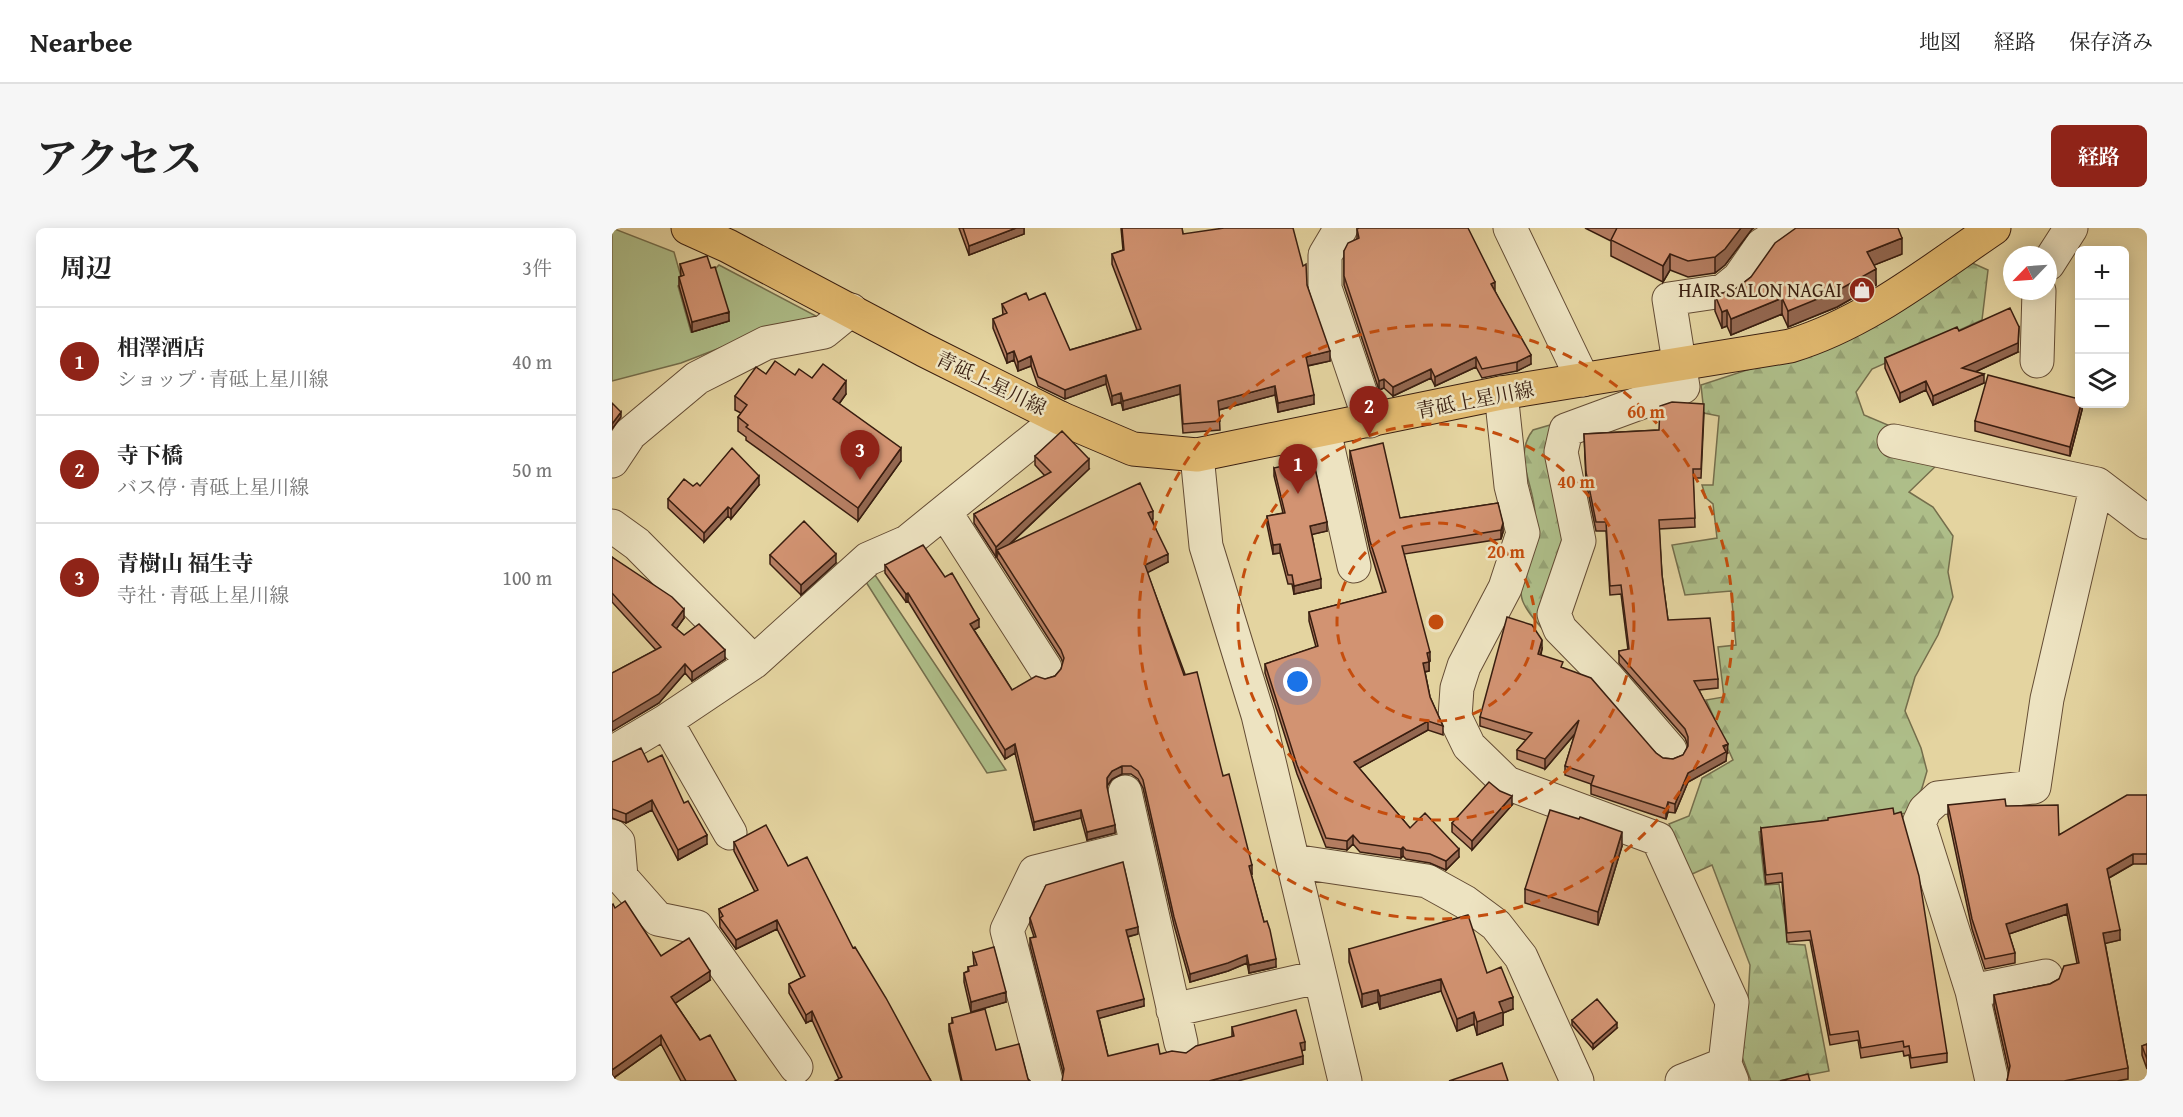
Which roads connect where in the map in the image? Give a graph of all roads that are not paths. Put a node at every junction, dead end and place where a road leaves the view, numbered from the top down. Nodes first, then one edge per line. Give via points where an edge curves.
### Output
1 (688, 228) edge
2 (1341, 228) edge
3 (1510, 228) edge
4 (1789, 228) edge
5 (1994, 228) edge
6 (2071, 228) edge
7 (2057, 250) edge
8 (2039, 300) edge
9 (851, 310) junction
10 (2037, 361) dead end
11 (1679, 365) junction
12 (1583, 380) junction
13 (1500, 393) junction
14 (1060, 418) junction
15 (1370, 421) junction
16 (1324, 430) junction
17 (1894, 441) dead end
18 (1197, 455) junction
19 (612, 461) edge
20 (2097, 484) junction
21 (945, 512) junction
22 (2147, 522) edge
23 (612, 526) edge
24 (1354, 566) dead end
25 (754, 662) junction
26 (1046, 668) dead end
27 (666, 721) junction
28 (1670, 750) dead end
29 (612, 753) edge
30 (1125, 792) dead end
31 (730, 833) dead end
32 (612, 836) edge
33 (1136, 847) junction
34 (1293, 861) junction
35 (2046, 976) dead end
36 (1318, 977) junction
37 (1972, 991) junction
38 (1173, 1010) junction
39 (1181, 1043) dead end
40 (796, 1067) dead end
41 (1728, 1072) edge
42 (1046, 1081) edge
43 (1344, 1081) edge
44 (1577, 1081) edge
45 (1682, 1081) edge
46 (1992, 1081) edge

1 - 9 main road, 青砥上星川線
2 - 15 street via 1325,255 1325,288
3 - 12 street
4 - 11 street via 1762,245 1739,278 1723,291 1670,299
5 - 11 main road, 青砥上星川線 via 1877,307 1820,337
6 - 7 street
8 - 10 street
9 - 14 main road, 青砥上星川線
9 - 19 street via 824,332 766,343 697,378 630,434
11 - 12 main road, 青砥上星川線
11 - 28 street via 1683,387 1566,430 1561,452 1579,541 1554,614 1560,628
12 - 13 main road, 青砥上星川線
13 - 15 main road, 青砥上星川線
13 - 41 street via 1511,486 1523,533 1505,588 1464,666 1457,688 1455,717 1469,746 1506,783 1658,839 1732,1002
14 - 18 main road, 青砥上星川線 via 1134,448
14 - 21 street
15 - 16 main road, 青砥上星川線
16 - 18 main road, 青砥上星川線
16 - 24 street
17 - 20 street
18 - 34 street via 1206,546 1258,715
20 - 22 street
20 - 37 street via 2047,699 2034,787 1938,798 1925,810 1919,823
21 - 25 street via 907,542 868,559
21 - 26 street
23 - 25 street via 637,544
25 - 27 street
27 - 29 street
27 - 31 street
30 - 33 street
32 - 40 street via 618,842 621,878 658,920 698,927
33 - 38 street
33 - 42 street via 1035,872 1007,930
34 - 36 street
34 - 44 street via 1427,881 1496,925 1521,957
35 - 37 street
36 - 38 street
36 - 43 street
37 - 46 street
38 - 39 street
41 - 45 street

